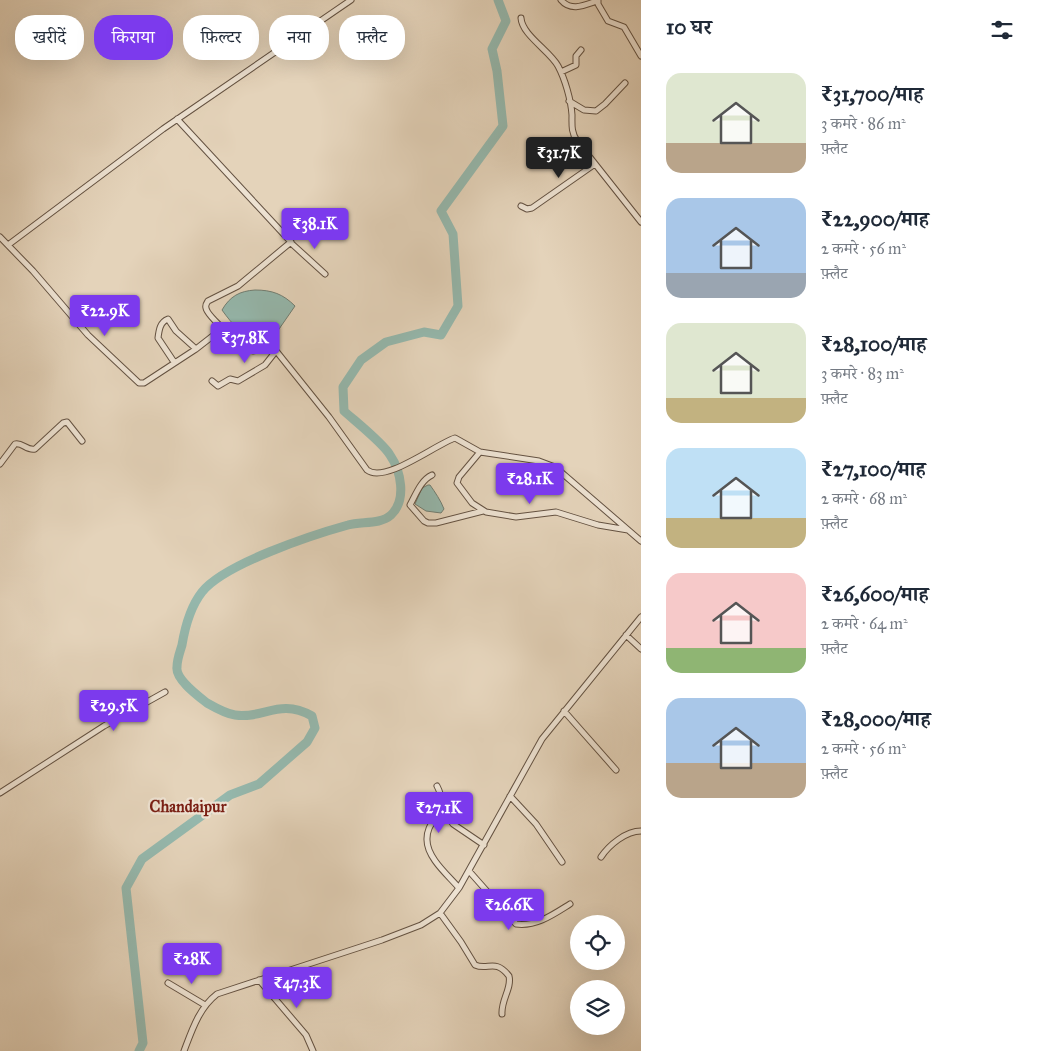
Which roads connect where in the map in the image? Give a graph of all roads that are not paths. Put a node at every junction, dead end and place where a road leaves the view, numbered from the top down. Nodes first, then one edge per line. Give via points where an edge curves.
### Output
1 (351, 0) edge
2 (561, 0) edge
3 (598, 0) edge
4 (521, 18) dead end
5 (580, 50) dead end
6 (641, 56) edge
7 (561, 72) junction
8 (625, 83) dead end
9 (569, 101) junction
10 (177, 119) junction
11 (595, 164) junction
12 (521, 206) dead end
13 (641, 210) edge
14 (635, 215) junction
15 (641, 222) edge
16 (0, 238) edge
17 (291, 242) junction
18 (8, 245) junction
19 (325, 274) dead end
20 (223, 328) junction
21 (196, 349) junction
22 (276, 351) junction
23 (174, 362) junction
24 (212, 381) dead end
25 (82, 441) dead end
26 (480, 452) junction
27 (0, 464) edge
28 (432, 475) dead end
29 (484, 511) junction
30 (628, 530) junction
31 (641, 541) edge
32 (641, 617) edge
33 (626, 635) junction
34 (641, 649) edge
35 (165, 692) dead end
36 (564, 711) junction
37 (616, 770) dead end
38 (437, 786) dead end
39 (0, 793) edge
40 (510, 796) junction
41 (441, 808) junction
42 (641, 831) edge
43 (484, 845) junction
44 (601, 857) dead end
45 (562, 862) dead end
46 (469, 871) junction
47 (459, 888) junction
48 (570, 904) dead end
49 (440, 914) junction
50 (258, 980) junction
51 (168, 982) dead end
52 (205, 1005) junction
53 (502, 1014) dead end
54 (184, 1051) edge
55 (314, 1051) edge

1 - 10 street
2 - 3 street via 574,7
3 - 6 street via 608,21 628,31
4 - 7 street via 524,27
5 - 7 street via 576,65
7 - 9 street
8 - 9 street via 596,111 584,110
9 - 11 street via 573,135
10 - 17 street
10 - 18 street
11 - 12 street via 532,208
11 - 14 street
13 - 14 street
14 - 15 street
16 - 18 street
17 - 19 street
17 - 20 street via 238,286 208,301 206,310
18 - 23 street via 88,335 136,382 144,383
20 - 21 street
20 - 22 street via 249,350 258,351 268,344
21 - 23 street
21 - 23 street via 166,320 160,327 158,338
22 - 24 street via 265,365 238,380 230,379 218,386
22 - 26 street via 367,470 376,474 402,466 455,438
25 - 27 street via 71,426 63,422 35,449 14,444
26 - 29 street via 457,483 472,503
26 - 30 street via 539,461 555,467
28 - 29 street via 418,489 410,505 424,521 436,523
29 - 30 street via 516,517 556,512
30 - 31 street
32 - 33 street
33 - 34 street
33 - 36 street
35 - 39 street via 104,726
36 - 37 street
36 - 40 street via 531,755
38 - 41 street
40 - 43 street
40 - 45 street via 536,824
41 - 43 street via 453,824
41 - 47 street via 427,840 432,854
42 - 44 street via 634,831 619,840
43 - 46 street
46 - 47 street
46 - 48 street via 516,924 539,922
47 - 49 street
49 - 50 street via 422,925
49 - 53 street via 475,965 497,966 509,976
50 - 52 street via 217,994
50 - 55 street via 306,1035
51 - 52 street
52 - 54 street

